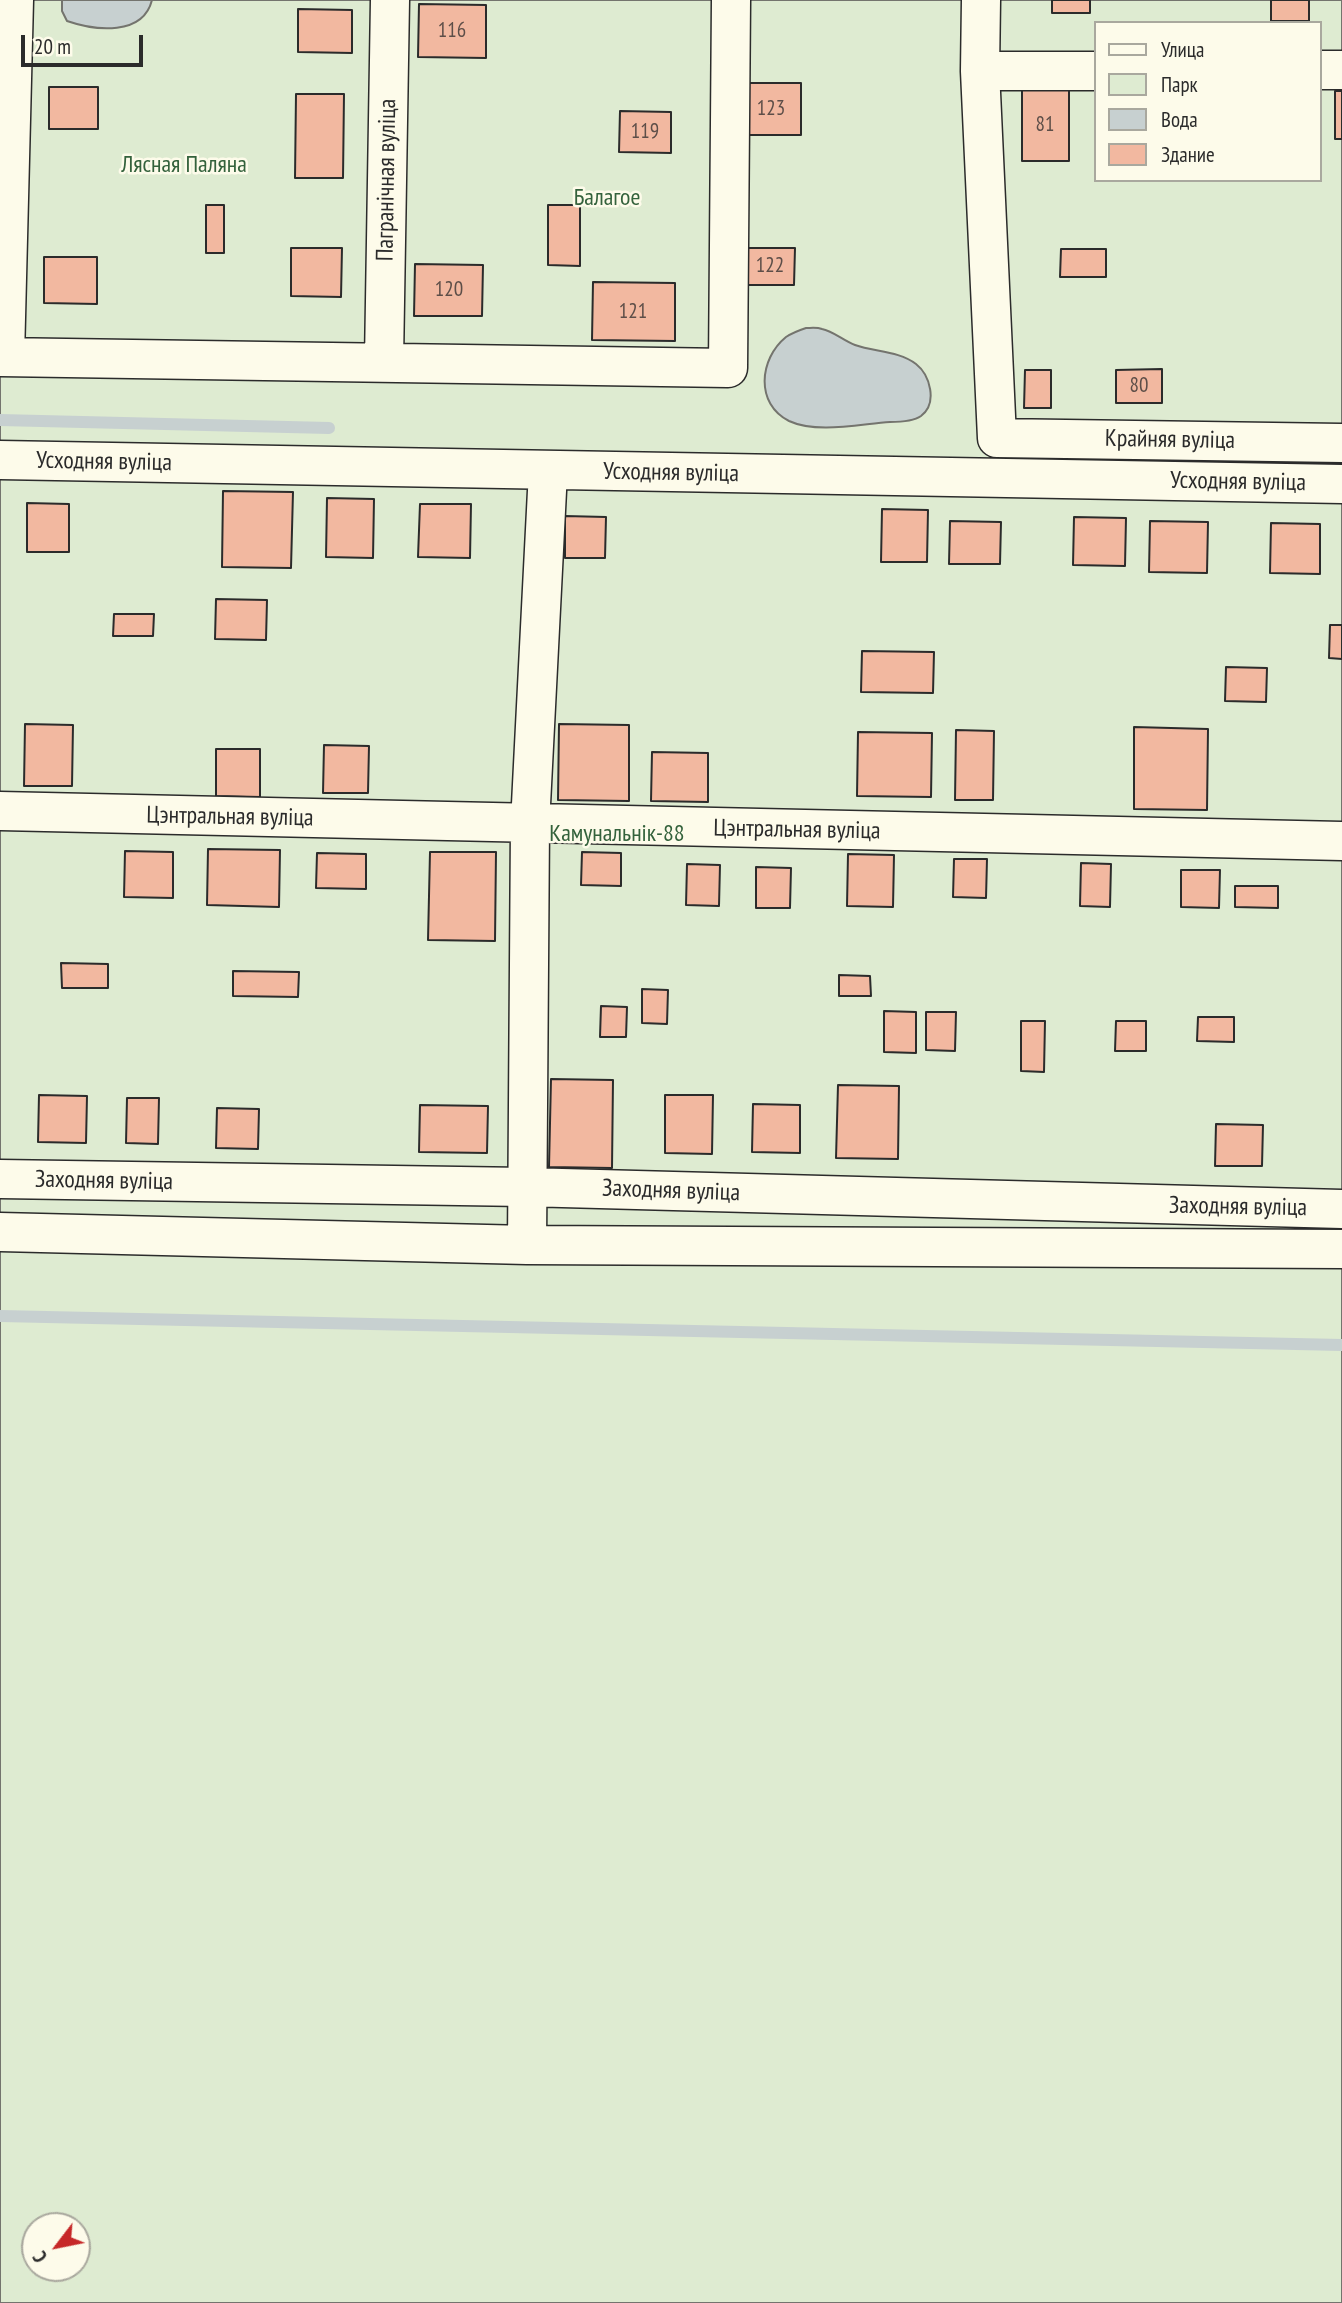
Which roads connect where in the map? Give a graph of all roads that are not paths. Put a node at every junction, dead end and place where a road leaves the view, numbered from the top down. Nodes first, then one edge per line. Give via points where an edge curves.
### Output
1 (15, 0) edge
2 (390, 0) edge
3 (731, 0) edge
4 (981, 0) edge
5 (1321, 70) edge
6 (1342, 70) edge
7 (980, 71) junction
8 (1094, 71) edge
9 (2, 357) edge
10 (384, 361) junction
11 (1342, 443) edge
12 (0, 460) edge
13 (548, 471) junction
14 (1342, 484) edge
15 (0, 811) edge
16 (530, 824) junction
17 (1342, 841) edge
18 (0, 1179) edge
19 (525, 1187) junction
20 (1342, 1209) edge
21 (0, 1232) edge
22 (527, 1245) junction
23 (1342, 1249) edge

1 - 9 street
2 - 10 street, Пагранічная вуліца
3 - 10 street via 728,368
4 - 7 street
5 - 6 street
7 - 8 street
7 - 11 street, Крайняя вуліца via 997,438
9 - 10 street
12 - 13 street, Усходняя вуліца
13 - 14 street, Усходняя вуліца
13 - 16 street
15 - 16 street, Цэнтральная вуліца
16 - 17 street, Цэнтральная вуліца
16 - 19 street
18 - 19 street, Заходняя вуліца
19 - 20 street, Заходняя вуліца
19 - 22 street
21 - 22 street
22 - 23 street

